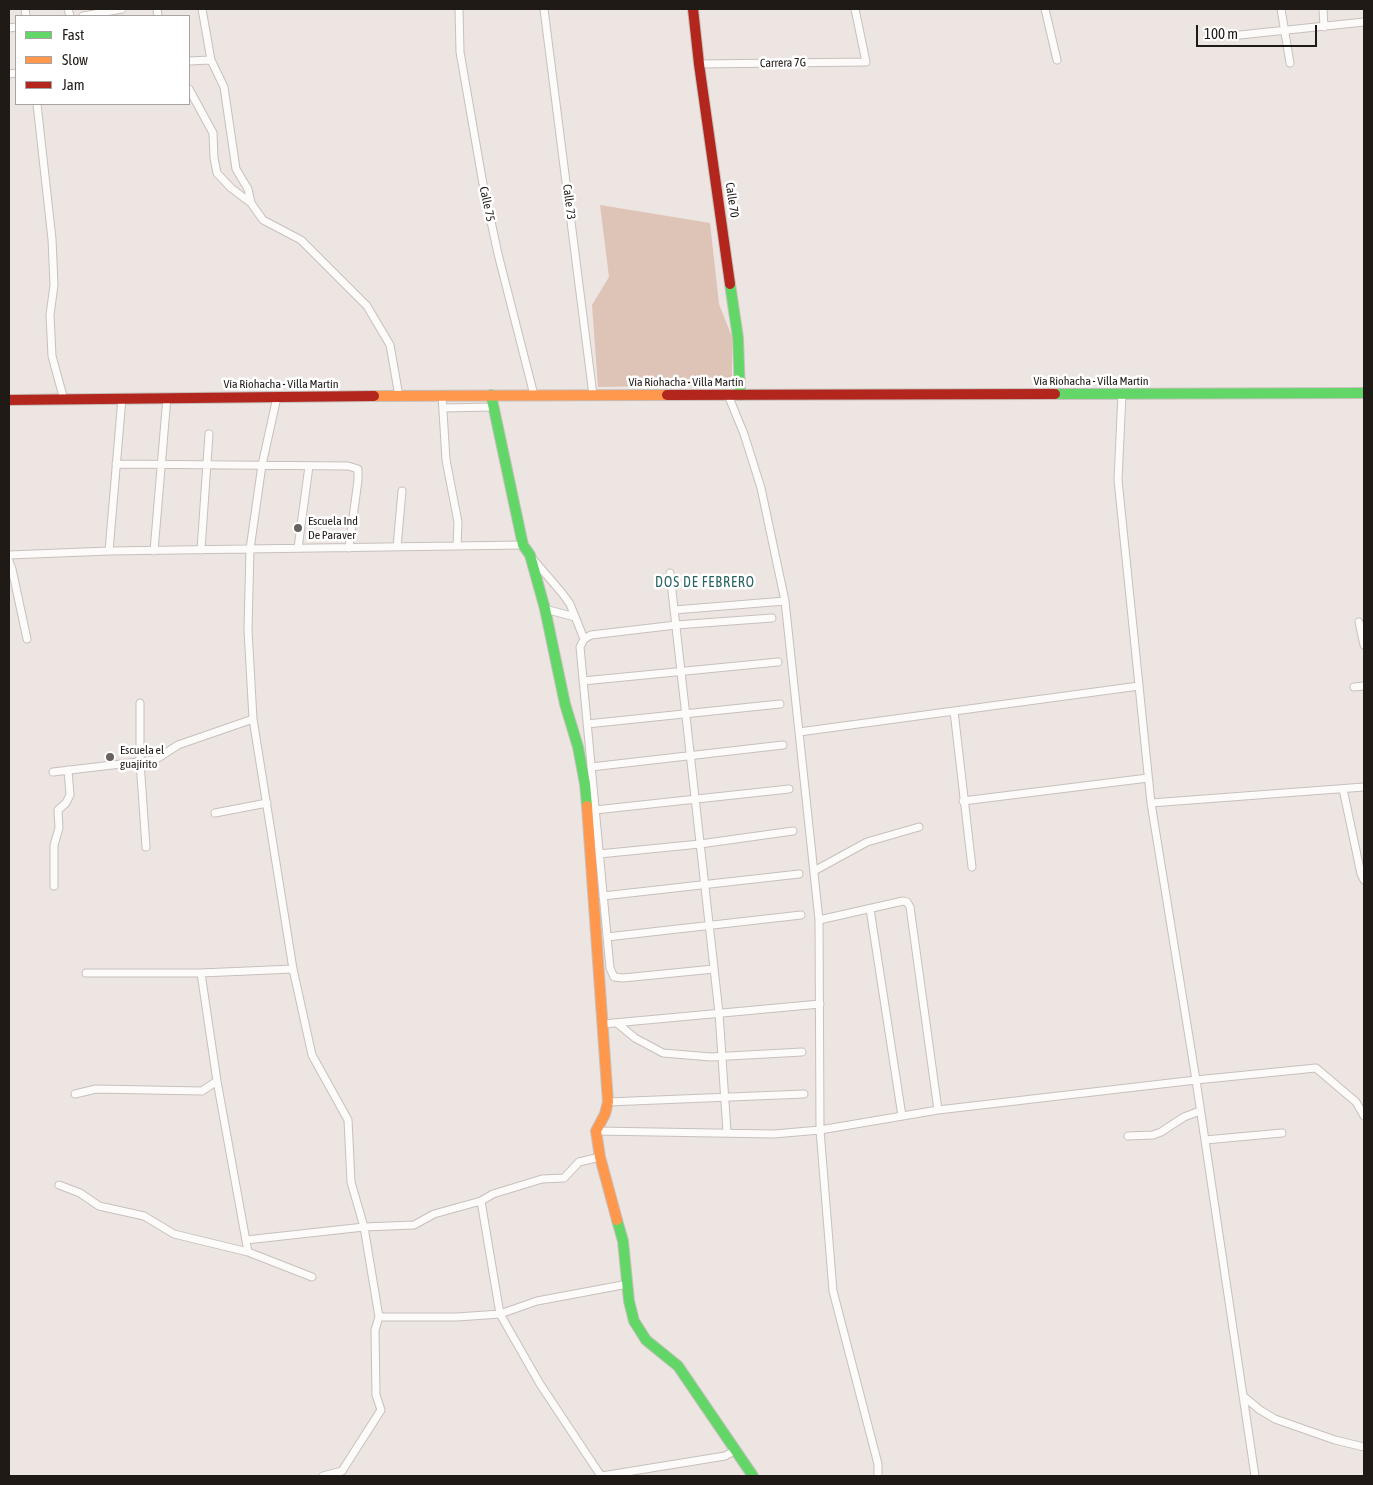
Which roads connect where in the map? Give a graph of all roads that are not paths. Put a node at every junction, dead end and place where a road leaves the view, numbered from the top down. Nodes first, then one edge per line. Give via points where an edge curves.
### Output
1 (122, 9) edge
2 (202, 9) edge
3 (459, 9) edge
4 (544, 9) edge
5 (693, 9) edge
6 (855, 9) edge
7 (1045, 9) edge
8 (1280, 9) edge
9 (1323, 9) edge
10 (113, 12) edge
11 (90, 15) edge
12 (1364, 22) edge
13 (1324, 27) junction
14 (1284, 31) junction
15 (1230, 36) dead end
16 (211, 60) junction
17 (1057, 60) dead end
18 (190, 61) edge
19 (1290, 63) dead end
20 (700, 64) junction
21 (190, 91) edge
22 (37, 105) edge
23 (251, 203) junction
24 (1364, 393) edge
25 (1122, 394) junction
26 (442, 395) junction
27 (491, 395) junction
28 (534, 395) junction
29 (593, 395) junction
30 (728, 395) junction
31 (740, 395) junction
32 (399, 396) junction
33 (167, 397) junction
34 (278, 397) junction
35 (122, 398) junction
36 (9, 400) edge
37 (64, 400) junction
38 (493, 406) junction
39 (443, 408) junction
40 (209, 434) dead end
41 (116, 464) junction
42 (162, 465) junction
43 (207, 465) junction
44 (262, 465) junction
45 (309, 466) junction
46 (402, 491) dead end
47 (523, 545) junction
48 (457, 546) junction
49 (397, 547) junction
50 (298, 548) junction
51 (348, 548) junction
52 (250, 549) junction
53 (201, 550) junction
54 (109, 551) junction
55 (154, 551) junction
56 (9, 555) edge
57 (530, 555) junction
58 (9, 561) edge
59 (670, 573) dead end
60 (785, 601) junction
61 (545, 609) junction
62 (674, 610) junction
63 (575, 617) junction
64 (772, 618) dead end
65 (1359, 622) dead end
66 (676, 625) junction
67 (27, 639) dead end
68 (584, 639) junction
69 (1364, 645) edge
70 (778, 662) dead end
71 (681, 671) junction
72 (583, 681) junction
73 (1139, 686) junction
74 (1364, 686) edge
75 (1354, 687) dead end
76 (140, 703) dead end
77 (780, 704) dead end
78 (954, 711) junction
79 (686, 713) junction
80 (253, 719) junction
81 (587, 724) junction
82 (799, 732) junction
83 (783, 745) dead end
84 (690, 757) junction
85 (140, 762) junction
86 (591, 767) junction
87 (68, 770) junction
88 (53, 772) dead end
89 (1148, 778) junction
90 (1364, 787) edge
91 (789, 788) dead end
92 (1342, 790) junction
93 (695, 800) junction
94 (963, 800) junction
95 (267, 803) junction
96 (1151, 803) junction
97 (595, 810) junction
98 (215, 813) dead end
99 (919, 827) dead end
100 (793, 831) dead end
101 (700, 844) junction
102 (146, 847) dead end
103 (599, 854) junction
104 (972, 867) dead end
105 (814, 871) junction
106 (799, 874) dead end
107 (1364, 880) edge
108 (705, 884) junction
109 (54, 886) dead end
110 (603, 896) junction
111 (870, 909) junction
112 (801, 915) dead end
113 (819, 920) junction
114 (709, 926) junction
115 (607, 937) junction
116 (293, 969) junction
117 (714, 969) junction
118 (201, 972) junction
119 (86, 973) dead end
120 (820, 1004) junction
121 (719, 1013) junction
122 (617, 1023) junction
123 (603, 1024) junction
124 (802, 1052) dead end
125 (722, 1056) junction
126 (1196, 1080) junction
127 (217, 1081) junction
128 (75, 1094) dead end
129 (804, 1094) dead end
130 (724, 1097) junction
131 (608, 1102) junction
132 (938, 1110) junction
133 (1200, 1111) junction
134 (902, 1116) junction
135 (1364, 1116) edge
136 (820, 1130) junction
137 (596, 1131) junction
138 (727, 1132) junction
139 (1282, 1133) dead end
140 (1128, 1136) dead end
141 (1205, 1140) junction
142 (600, 1157) junction
143 (59, 1185) dead end
144 (481, 1200) junction
145 (364, 1227) junction
146 (246, 1240) junction
147 (248, 1252) junction
148 (312, 1277) dead end
149 (628, 1284) junction
150 (500, 1314) junction
151 (379, 1317) junction
152 (1243, 1396) junction
153 (1364, 1447) edge
154 (736, 1450) junction
155 (323, 1476) edge
156 (601, 1476) edge
157 (752, 1476) edge
158 (878, 1476) edge
159 (1255, 1476) edge

1 - 10 street
2 - 16 street
3 - 28 street, Calle 75 via 460,52 483,184
4 - 29 street, Calle 73
5 - 20 street, Calle 70
6 - 20 street, Carrera 7G via 866,62
7 - 17 street
8 - 14 street
9 - 13 street
10 - 11 street
12 - 13 street
13 - 14 street
14 - 15 street
14 - 19 street
16 - 18 street
16 - 23 street via 224,87 236,169 248,189
20 - 31 street, Calle 70 via 738,338
21 - 23 street via 213,133 217,173
22 - 37 street via 52,239 52,356
23 - 32 street via 263,220 302,240 367,306 390,345
24 - 25 street, Vía Riohacha - Villa Martín
25 - 31 street, Vía Riohacha - Villa Martín
25 - 73 street via 1118,480
26 - 27 street, Vía Riohacha - Villa Martín
26 - 32 street, Vía Riohacha - Villa Martín
26 - 39 street
27 - 28 street, Vía Riohacha - Villa Martín
27 - 38 street
28 - 29 street, Vía Riohacha - Villa Martín
29 - 30 street, Vía Riohacha - Villa Martín
30 - 31 street, Vía Riohacha - Villa Martín
30 - 60 street via 761,488
32 - 34 street, Vía Riohacha - Villa Martín
33 - 34 street, Vía Riohacha - Villa Martín
33 - 35 street, Vía Riohacha - Villa Martín
33 - 42 street
34 - 44 street
35 - 37 street, Vía Riohacha - Villa Martín
35 - 41 street
36 - 37 street, Vía Riohacha - Villa Martín
38 - 39 street
38 - 47 street
39 - 48 street via 446,460 458,522
40 - 43 street
41 - 42 street
41 - 54 street
42 - 43 street
42 - 55 street
43 - 44 street
43 - 53 street
44 - 45 street
44 - 52 street
45 - 50 street
45 - 51 street via 358,469
46 - 49 street
47 - 48 street
47 - 57 street
48 - 49 street
49 - 51 street
50 - 51 street
50 - 52 street
52 - 53 street
52 - 80 street via 248,630
53 - 55 street
54 - 55 street
54 - 56 street
57 - 61 street
57 - 63 street via 562,593
58 - 67 street
59 - 62 street
60 - 62 street
60 - 82 street
61 - 63 street
61 - 123 street via 585,784
62 - 66 street
63 - 68 street
64 - 66 street
65 - 69 street
66 - 68 street via 591,635
66 - 71 street
68 - 72 street via 580,647
70 - 71 street
71 - 72 street
71 - 79 street
72 - 81 street
73 - 78 street
73 - 89 street
74 - 75 street
76 - 85 street
77 - 79 street
78 - 82 street
78 - 94 street
79 - 81 street
79 - 84 street
80 - 85 street via 178,745 155,760
80 - 95 street
81 - 86 street
82 - 105 street
83 - 84 street
84 - 86 street
84 - 93 street
85 - 87 street
85 - 102 street
86 - 97 street
87 - 88 street
87 - 109 street via 70,794 58,810
89 - 94 street
89 - 96 street
90 - 92 street
91 - 93 street
92 - 96 street
92 - 107 street
93 - 97 street
93 - 101 street
94 - 104 street
95 - 98 street
95 - 116 street
96 - 126 street
97 - 103 street
99 - 105 street via 867,842
100 - 101 street
101 - 103 street
101 - 108 street
103 - 110 street
105 - 113 street
106 - 108 street
108 - 110 street
108 - 114 street
110 - 115 street
111 - 113 street
111 - 132 street via 903,901 910,907
111 - 134 street
112 - 114 street
113 - 120 street
114 - 115 street
114 - 117 street
115 - 117 street via 614,977
116 - 118 street
116 - 145 street via 312,1055 348,1120 351,1182
117 - 121 street
118 - 119 street
118 - 127 street
120 - 121 street
120 - 136 street
121 - 122 street
121 - 125 street
122 - 123 street
122 - 125 street via 636,1038 663,1052
123 - 131 street
124 - 125 street
125 - 130 street
126 - 132 street
126 - 133 street
126 - 135 street via 1316,1068 1356,1102
127 - 128 street via 202,1091 96,1089
127 - 146 street
129 - 130 street
130 - 131 street
130 - 138 street
131 - 137 street via 606,1114
132 - 134 street
133 - 140 street via 1153,1135
133 - 141 street
134 - 136 street
136 - 138 street via 774,1134
136 - 158 street via 834,1291 878,1464
137 - 138 street
137 - 142 street
139 - 141 street
141 - 152 street
142 - 144 street via 579,1162 564,1178 542,1179
142 - 149 street via 623,1242
143 - 147 street via 80,1193 99,1206 144,1216 174,1234
144 - 145 street via 434,1214 414,1225
144 - 150 street
145 - 146 street
145 - 151 street
146 - 147 street
147 - 148 street
149 - 150 street via 537,1301
149 - 154 street via 634,1321 646,1340 678,1366
150 - 151 street
150 - 156 street via 540,1384
151 - 155 street via 375,1330 376,1395 381,1410 342,1471
152 - 153 street via 1275,1419
152 - 159 street
154 - 156 street via 724,1456
154 - 157 street

